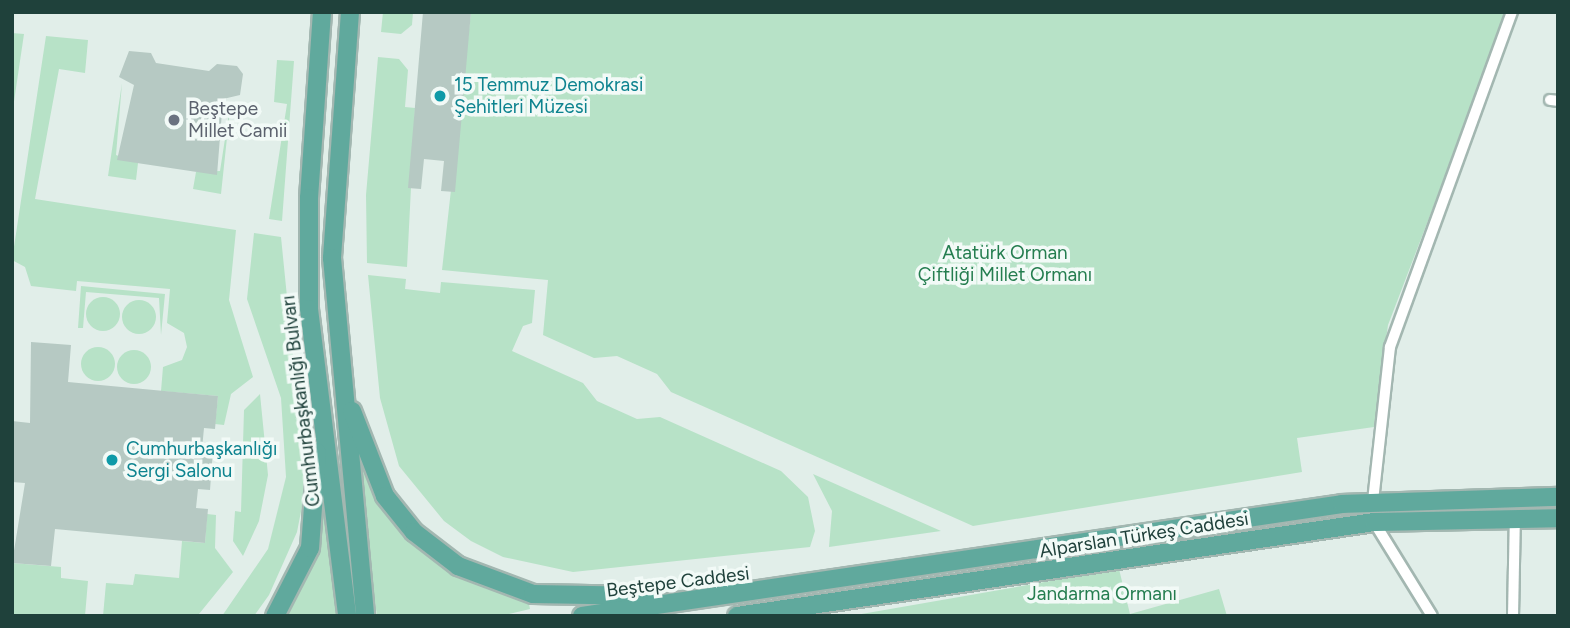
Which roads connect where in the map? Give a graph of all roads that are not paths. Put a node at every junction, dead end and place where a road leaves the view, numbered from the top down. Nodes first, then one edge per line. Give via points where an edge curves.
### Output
1 (322, 12) edge
2 (349, 12) edge
3 (1512, 12) edge
4 (309, 309) junction
5 (339, 356) junction
6 (1558, 497) edge
7 (1373, 501) junction
8 (1515, 516) junction
9 (1558, 518) edge
10 (1374, 522) junction
11 (780, 590) junction
12 (880, 595) junction
13 (275, 616) edge
14 (347, 616) edge
15 (365, 616) edge
16 (582, 616) edge
17 (737, 616) edge
18 (808, 616) edge
19 (1432, 616) edge
20 (1513, 616) edge

1 - 4 main road, Cumhurbaşkanlığı Bulvarı via 309,198
2 - 5 main road, Cumhurbaşkanlığı Bulvarı via 332,192
3 - 7 street via 1390,347
4 - 13 main road via 317,510 304,567
4 - 14 main road, Cumhurbaşkanlığı Bulvarı
5 - 11 main road via 363,447 385,495 435,550 484,581 575,599
5 - 15 main road, Cumhurbaşkanlığı Bulvarı
6 - 7 main road, Alparslan Türkeş Caddesi
7 - 11 main road, Alparslan Türkeş Caddesi
8 - 9 main road, Alparslan Türkeş Caddesi
8 - 10 main road, Alparslan Türkeş Caddesi
8 - 20 street
10 - 12 main road, Alparslan Türkeş Caddesi
10 - 19 street
11 - 16 main road, Beştepe Caddesi
12 - 17 main road, Alparslan Türkeş Caddesi
12 - 18 main road

